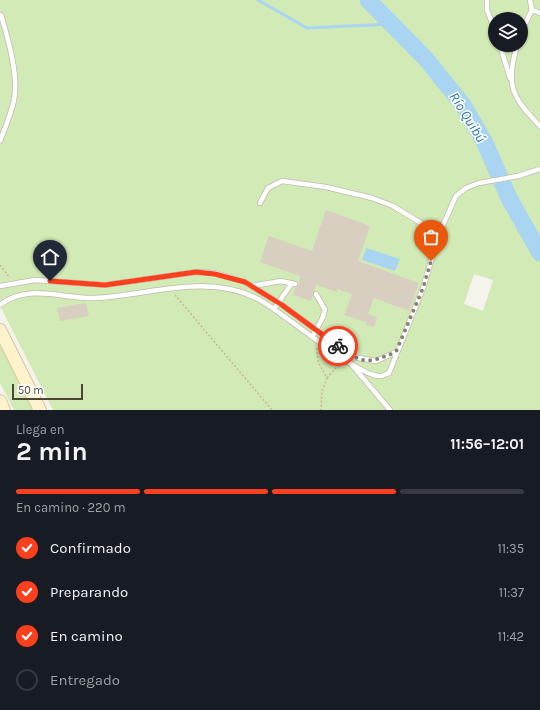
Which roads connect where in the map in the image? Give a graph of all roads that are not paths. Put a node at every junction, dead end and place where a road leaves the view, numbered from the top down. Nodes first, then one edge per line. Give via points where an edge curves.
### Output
1 (487, 0) edge
2 (530, 0) edge
3 (532, 10) junction
4 (488, 12) edge
5 (540, 13) edge
6 (1, 15) dead end
7 (528, 18) edge
8 (502, 52) edge
9 (515, 52) edge
10 (511, 80) junction
11 (540, 126) edge
12 (0, 141) edge
13 (540, 169) edge
14 (260, 203) dead end
15 (439, 234) junction
16 (0, 286) edge
17 (252, 286) junction
18 (316, 294) dead end
19 (278, 302) junction
20 (0, 305) edge
21 (274, 309) junction
22 (0, 330) edge
23 (317, 330) junction
24 (314, 339) junction
25 (396, 352) junction
26 (349, 362) junction
27 (0, 401) edge
28 (4, 410) edge
29 (40, 410) edge
30 (390, 410) edge

1 - 4 lane
2 - 3 lane
3 - 5 lane
3 - 7 lane
6 - 12 lane via 14,74 14,99
8 - 10 lane
9 - 10 lane
10 - 11 lane via 516,100
13 - 15 lane via 466,188 456,196
14 - 15 lane via 268,188 282,181 326,187 393,206
15 - 25 lane via 423,288
16 - 17 lane via 35,280 105,285 196,272 215,274
17 - 19 lane
17 - 19 lane via 281,281 293,284
18 - 23 lane via 324,310
19 - 21 lane
19 - 23 lane
20 - 21 lane via 7,299 39,292 91,298 201,286 240,292
21 - 24 lane
22 - 29 main road
23 - 24 lane
23 - 25 lane via 354,357 364,360 376,361
24 - 26 lane
25 - 26 lane via 389,373 379,376
26 - 30 lane
27 - 28 main road

